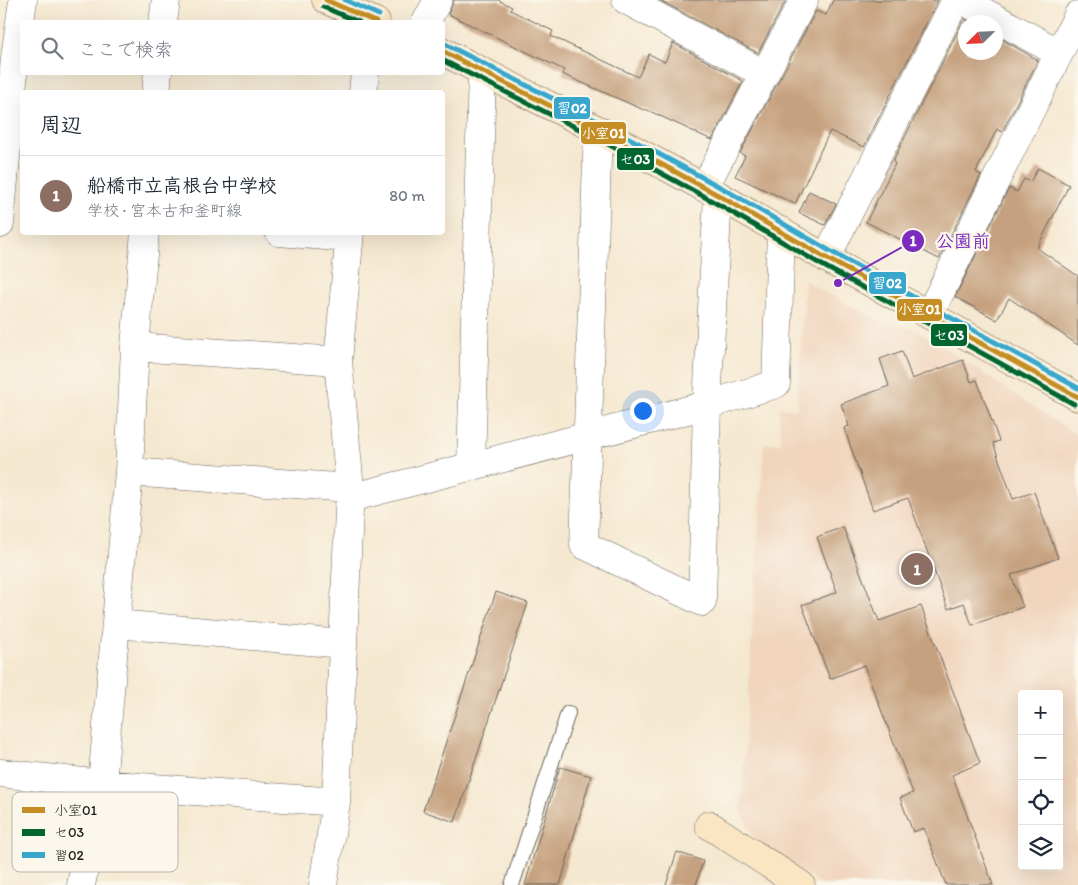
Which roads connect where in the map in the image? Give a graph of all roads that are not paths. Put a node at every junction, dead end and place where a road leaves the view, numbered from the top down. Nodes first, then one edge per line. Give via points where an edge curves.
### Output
1 (23, 0) edge
2 (166, 0) edge
3 (326, 0) edge
4 (438, 0) edge
5 (626, 0) edge
6 (804, 0) edge
7 (956, 0) edge
8 (962, 0) edge
9 (1078, 15) edge
10 (163, 20) edge
11 (368, 20) edge
12 (427, 20) edge
13 (445, 52) edge
14 (1059, 53) junction
15 (8, 57) edge
16 (482, 71) junction
17 (764, 74) junction
18 (158, 75) edge
19 (365, 75) edge
20 (156, 90) edge
21 (363, 90) edge
22 (598, 130) junction
23 (711, 191) junction
24 (0, 220) edge
25 (0, 224) edge
26 (781, 231) junction
27 (145, 235) edge
28 (350, 235) edge
29 (826, 258) junction
30 (929, 315) junction
31 (135, 347) junction
32 (338, 361) junction
33 (1078, 397) edge
34 (707, 405) junction
35 (589, 436) junction
36 (471, 467) junction
37 (129, 472) junction
38 (350, 493) junction
39 (116, 624) junction
40 (343, 644) junction
41 (568, 713) dead end
42 (0, 774) edge
43 (102, 784) junction
44 (100, 792) edge
45 (336, 802) junction
46 (709, 825) dead end
47 (84, 872) edge
48 (776, 878) edge
49 (81, 885) edge
50 (323, 885) edge
51 (512, 885) edge
52 (801, 885) edge

1 - 15 street
2 - 10 street
3 - 11 street
4 - 12 street
5 - 17 street
6 - 17 street
7 - 29 street
8 - 14 street
9 - 14 street
13 - 16 street
14 - 30 street
15 - 24 street
16 - 22 street
16 - 36 street
17 - 23 street
18 - 20 street
19 - 21 street
22 - 23 street
22 - 35 street
23 - 26 street
23 - 34 street
24 - 25 street
26 - 29 street
26 - 34 street via 776,384
27 - 31 street
28 - 32 street
29 - 30 street
30 - 33 street
31 - 32 street
31 - 37 street
32 - 38 street
34 - 35 street
34 - 35 street via 702,602 584,545
35 - 36 street
36 - 38 street
37 - 38 street
37 - 39 street
38 - 40 street
39 - 40 street
39 - 43 street
40 - 45 street
41 - 51 lane
42 - 43 street
43 - 44 street
43 - 45 street
45 - 50 street
46 - 48 street
47 - 49 street
48 - 52 street

